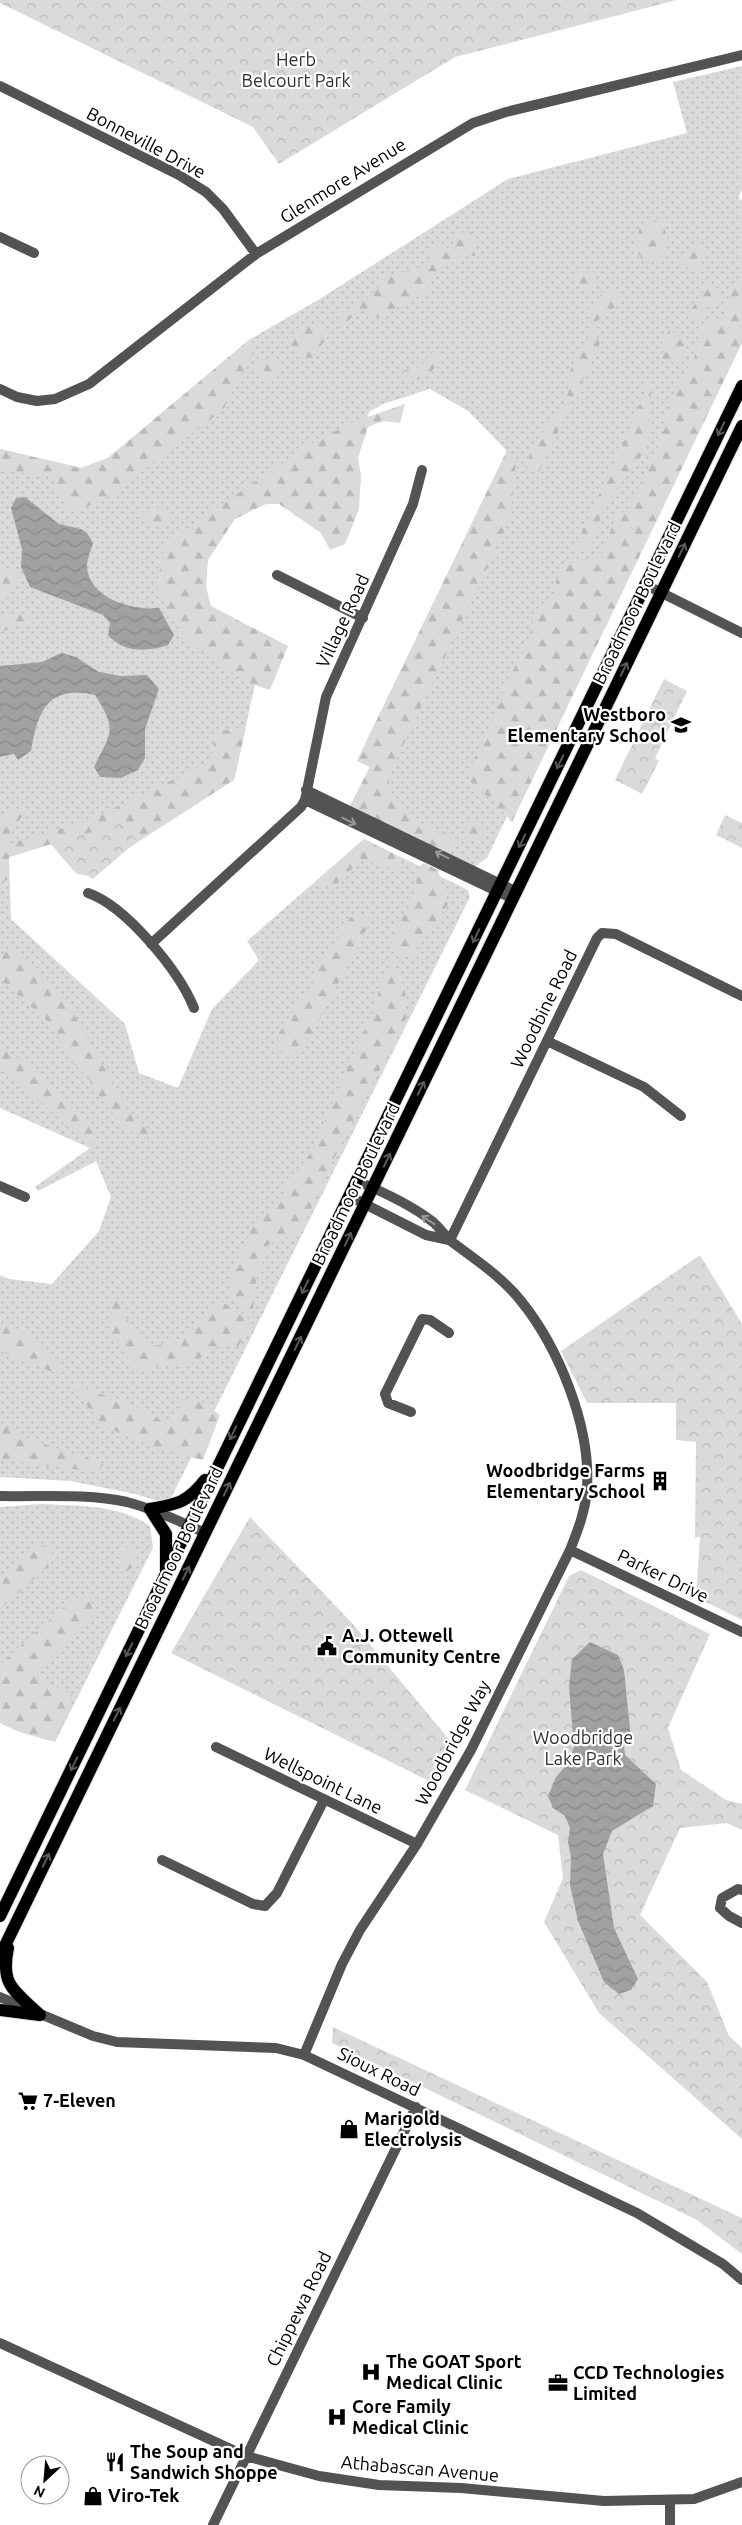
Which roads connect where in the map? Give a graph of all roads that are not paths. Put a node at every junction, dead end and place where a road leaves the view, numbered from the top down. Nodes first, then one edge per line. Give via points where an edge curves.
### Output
1 (742, 55) edge
2 (0, 86) edge
3 (0, 237) edge
4 (34, 253) dead end
5 (256, 254) junction
6 (742, 386) edge
7 (0, 389) edge
8 (742, 426) edge
9 (422, 470) dead end
10 (277, 575) dead end
11 (644, 584) junction
12 (661, 594) junction
13 (363, 618) junction
14 (742, 632) edge
15 (306, 795) junction
16 (499, 888) junction
17 (88, 892) dead end
18 (515, 896) junction
19 (151, 944) junction
20 (742, 996) edge
21 (194, 1008) dead end
22 (547, 1041) junction
23 (682, 1116) dead end
24 (356, 1181) junction
25 (0, 1186) edge
26 (374, 1188) junction
27 (349, 1196) junction
28 (25, 1197) dead end
29 (366, 1204) junction
30 (450, 1240) junction
31 (449, 1333) dead end
32 (411, 1412) dead end
33 (220, 1460) junction
34 (0, 1496) edge
35 (150, 1509) junction
36 (189, 1525) junction
37 (205, 1533) junction
38 (570, 1550) junction
39 (166, 1575) junction
40 (742, 1632) edge
41 (216, 1747) dead end
42 (324, 1800) junction
43 (417, 1844) junction
44 (162, 1860) dead end
45 (742, 1890) edge
46 (0, 1916) edge
47 (742, 1923) edge
48 (12, 1930) junction
49 (0, 1956) edge
50 (0, 1997) edge
51 (0, 2010) edge
52 (40, 2015) junction
53 (304, 2055) junction
54 (416, 2107) junction
55 (742, 2280) edge
56 (0, 2343) edge
57 (246, 2456) junction
58 (742, 2482) edge
59 (670, 2500) junction
60 (213, 2525) edge
61 (670, 2525) edge

1 - 5 street, Glenmore Avenue via 506,112 473,123
2 - 5 street, Bonneville Drive via 180,175 223,209
3 - 4 street
5 - 7 street, Glenmore Avenue via 89,384 71,394 55,400 37,401
6 -> 11 main road, Broadmoor Boulevard
12 -> 8 main road, Broadmoor Boulevard
9 - 13 street, Village Road via 412,504
10 - 13 street
11 - 12 street
11 -> 16 main road, Broadmoor Boulevard
12 - 14 street
18 -> 12 main road, Broadmoor Boulevard
13 - 15 street, Village Road via 326,697
15 - 16 street
15 - 19 street, Village Road via 301,807
16 - 18 street
16 -> 24 main road, Broadmoor Boulevard
17 - 19 street via 113,905
26 -> 18 main road, Broadmoor Boulevard
19 - 21 street via 181,981
20 - 22 street, Woodbine Road via 616,934 602,933
22 - 23 street via 644,1087
22 - 30 street, Woodbine Road
24 - 26 street, Woodbridge Way
24 - 27 main road, Broadmoor Boulevard
25 - 28 street
26 - 29 main road, Broadmoor Boulevard
30 -> 26 street, Woodbridge Way via 434,1222
27 - 29 street, Woodbridge Way
27 -> 33 main road, Broadmoor Boulevard
29 - 30 street, Woodbridge Way via 426,1235
37 -> 29 main road, Broadmoor Boulevard
30 - 38 street, Woodbridge Way via 482,1262 521,1300 544,1335 568,1385 587,1462 584,1508
31 - 32 street via 430,1320 422,1319 385,1394 388,1403
33 - 35 main road via 186,1500
33 - 36 main road, Broadmoor Boulevard
34 - 35 street via 83,1497
35 - 36 street
35 - 39 main road via 166,1534
36 - 37 street
36 - 39 main road, Broadmoor Boulevard
48 -> 37 main road, Broadmoor Boulevard
38 - 40 street, Parker Drive
38 - 43 street, Woodbridge Way via 471,1750
39 -> 46 main road, Broadmoor Boulevard
41 - 42 street, Wellspoint Lane
42 - 43 street, Wellspoint Lane
42 - 44 street via 278,1893 265,1906 253,1904
43 - 53 street, Woodbridge Way via 360,1930 342,1964
45 - 47 street via 722,1898 720,1908
48 - 49 main road, Broadmoor Boulevard
48 - 52 main road via 4,1965 6,1980
50 - 52 street, Sioux Road
51 - 52 main road
52 - 53 street, Sioux Road via 117,2042 276,2048
53 - 54 street, Sioux Road
54 - 55 street, Sioux Road via 637,2213 723,2264
54 - 57 street, Chippewa Road
56 - 57 street, Athabascan Avenue
57 - 59 street, Athabascan Avenue via 319,2476 379,2485 461,2488 604,2501
57 - 60 street, Chippewa Road
58 - 59 street, Athabascan Avenue via 694,2499
59 - 61 street

